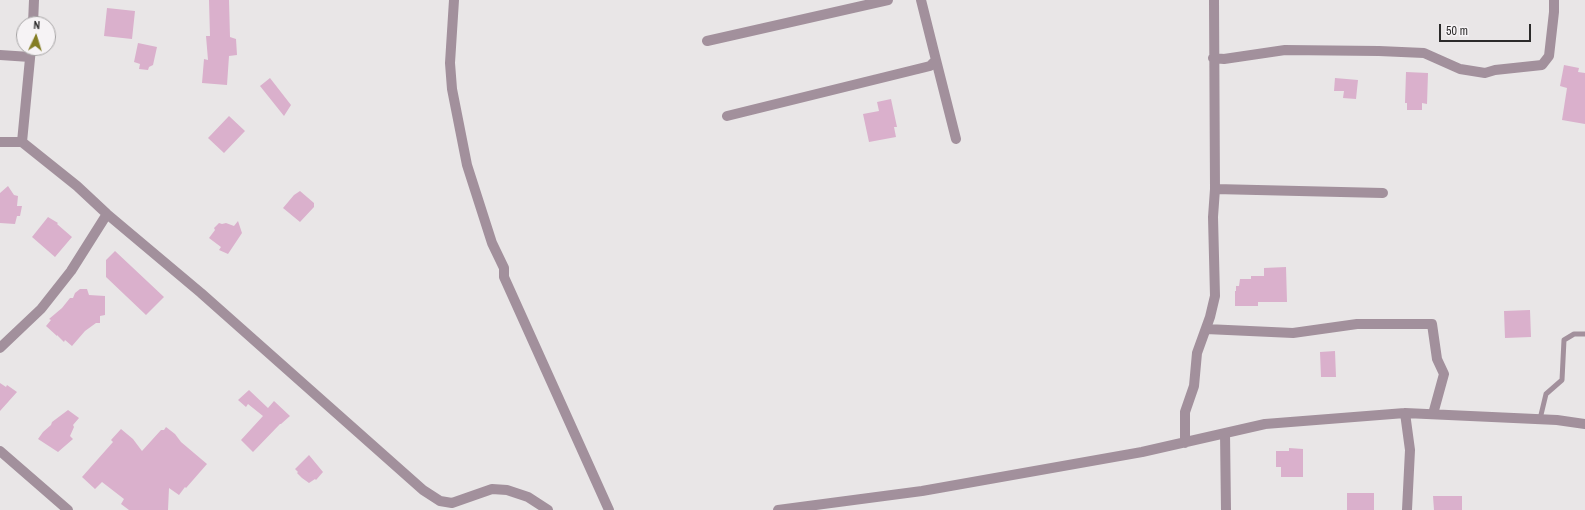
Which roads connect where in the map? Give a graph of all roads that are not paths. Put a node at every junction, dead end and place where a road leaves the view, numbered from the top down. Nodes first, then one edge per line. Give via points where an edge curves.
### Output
1 (34, 0) edge
2 (454, 0) edge
3 (888, 0) edge
4 (921, 0) edge
5 (1214, 0) edge
6 (1554, 0) edge
7 (33, 16) edge
8 (707, 41) dead end
9 (16, 53) edge
10 (0, 55) edge
11 (30, 56) edge
12 (1213, 58) junction
13 (936, 60) junction
14 (727, 116) dead end
15 (956, 139) dead end
16 (0, 142) edge
17 (22, 142) junction
18 (1215, 189) junction
19 (1383, 194) dead end
20 (107, 214) junction
21 (1206, 328) junction
22 (1585, 334) edge
23 (0, 348) edge
24 (1405, 413) junction
25 (1434, 414) junction
26 (1540, 419) junction
27 (1585, 424) edge
28 (1225, 433) junction
29 (1185, 442) junction
30 (0, 451) edge
31 (68, 510) edge
32 (548, 510) edge
33 (609, 510) edge
34 (778, 510) edge
35 (1226, 510) edge
36 (1407, 510) edge

1 - 7 street
2 - 33 street via 450,63 452,89 467,165 492,243 504,268 504,277
3 - 8 street
4 - 13 street
5 - 12 street
6 - 12 street via 1548,56 1542,65 1485,72 1460,69 1424,53 1371,51 1285,50 1224,59
9 - 10 street
11 - 17 street
12 - 18 street
13 - 14 street via 930,66
13 - 15 street
16 - 17 street
17 - 20 street
18 - 19 street
18 - 21 street via 1215,296
20 - 23 street via 71,271 41,309
20 - 32 street via 202,293 423,490 440,501 452,503 492,489 507,490 528,497
21 - 25 street via 1293,333 1357,324 1432,324 1437,359 1444,374
21 - 29 street via 1197,353 1194,386 1184,412
22 - 26 lane via 1574,334 1564,340 1562,380 1546,394
24 - 25 street
24 - 28 street via 1265,424
24 - 36 street via 1410,450
25 - 26 street
26 - 27 street
28 - 29 street
28 - 35 street
29 - 34 street via 922,491
30 - 31 street

